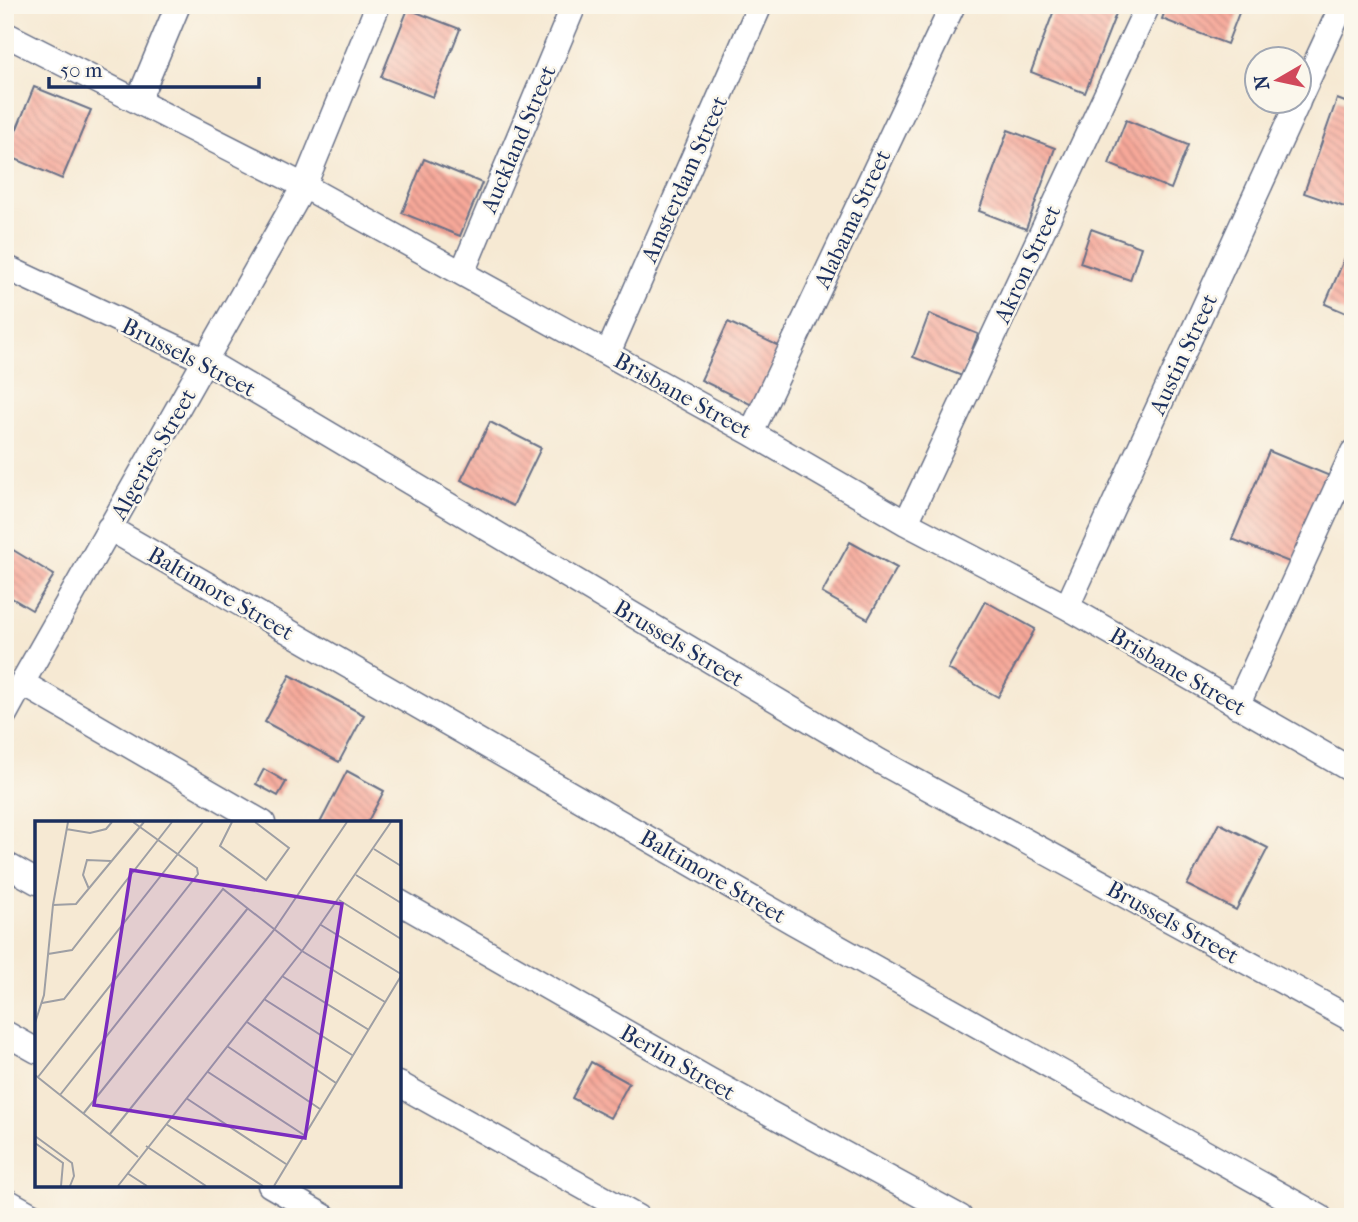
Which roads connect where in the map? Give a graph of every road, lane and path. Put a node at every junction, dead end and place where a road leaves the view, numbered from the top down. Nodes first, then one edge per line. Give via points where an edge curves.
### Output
1 (178, 5) edge
2 (379, 5) edge
3 (574, 5) edge
4 (760, 5) edge
5 (953, 5) edge
6 (1148, 5) edge
7 (1343, 9) edge
8 (5, 34) edge
9 (1312, 72) edge
10 (138, 101) junction
11 (1291, 116) edge
12 (304, 186) junction
13 (5, 267) edge
14 (462, 273) junction
15 (608, 353) junction
16 (206, 361) junction
17 (751, 433) junction
18 (1353, 452) edge
19 (906, 523) junction
20 (109, 528) junction
21 (1067, 607) junction
22 (22, 683) junction
23 (1237, 706) junction
24 (5, 714) edge
25 (1353, 771) edge
26 (259, 821) edge
27 (5, 864) edge
28 (35, 881) edge
29 (401, 903) edge
30 (1353, 1020) edge
31 (5, 1033) edge
32 (35, 1050) edge
33 (401, 1085) edge
34 (273, 1187) edge
35 (5, 1200) edge
36 (34, 1217) edge
37 (325, 1217) edge
38 (637, 1217) edge
39 (960, 1217) edge
40 (1320, 1217) edge

1 - 10 street
2 - 12 street, Algeries Street
3 - 14 street, Auckland Street
4 - 15 street, Amsterdam Street
5 - 17 street, Alabama Street
6 - 19 street, Akron Street
7 - 9 street, Austin Street
8 - 10 street, Brisbane Street
10 - 12 street, Brisbane Street
11 - 21 street, Austin Street
12 - 14 street, Brisbane Street
12 - 16 street, Algeries Street
13 - 16 street, Brussels Street
14 - 15 street, Brisbane Street
15 - 17 street, Brisbane Street
16 - 20 street, Algeries Street
16 - 30 street, Brussels Street via 879,761
17 - 19 street, Brisbane Street
18 - 23 street
19 - 21 street, Brisbane Street
20 - 22 street, Algeries Street
20 - 40 street, Baltimore Street via 793,922
21 - 23 street, Brisbane Street
22 - 24 street, Algeries Street
22 - 26 street
23 - 25 street, Brisbane Street
27 - 28 street
29 - 39 street, Berlin Street
31 - 32 street
33 - 38 street
34 - 37 street
35 - 36 street

